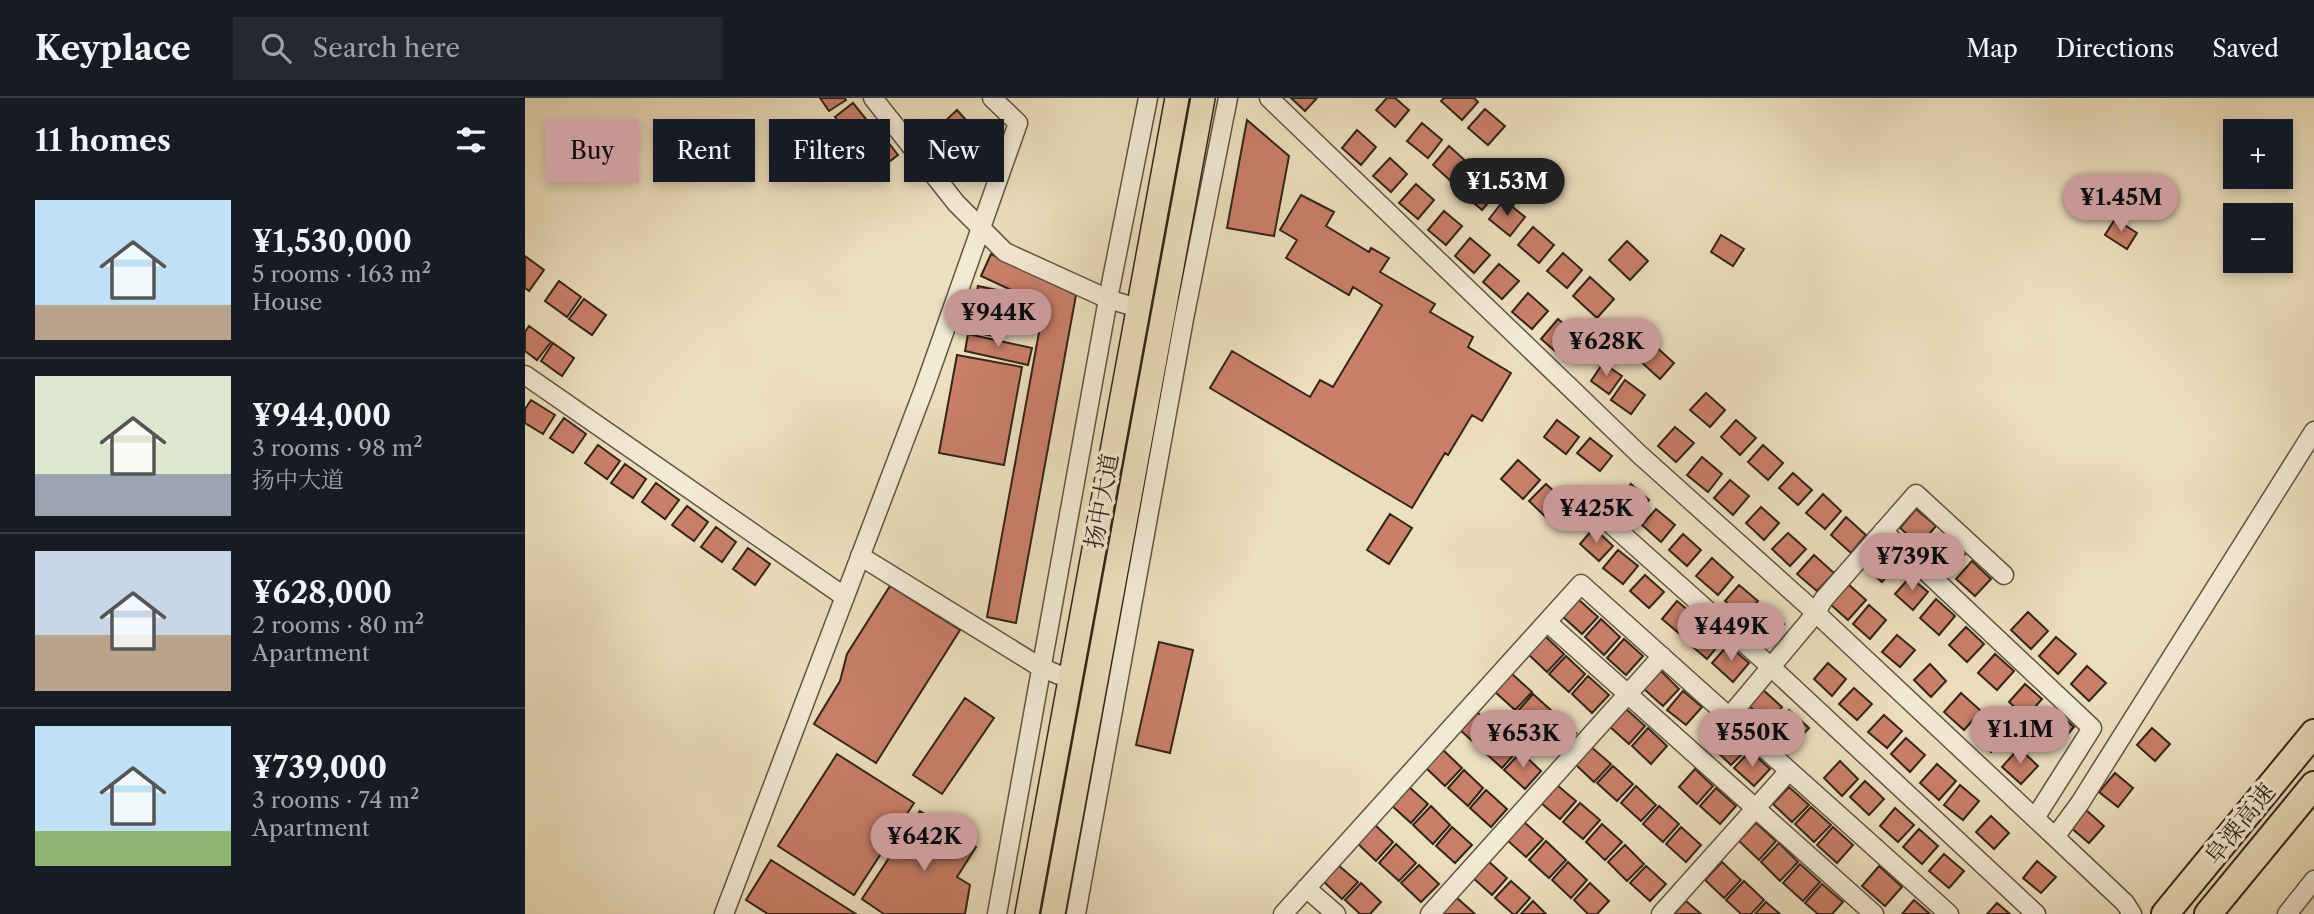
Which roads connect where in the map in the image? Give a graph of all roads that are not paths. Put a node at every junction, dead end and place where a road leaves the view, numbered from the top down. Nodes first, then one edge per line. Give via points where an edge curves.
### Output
1 (873, 98) edge
2 (992, 98) edge
3 (1148, 98) edge
4 (1177, 98) edge
5 (1203, 98) edge
6 (1227, 98) edge
7 (1269, 98) edge
8 (981, 228) junction
9 (1108, 299) junction
10 (1138, 307) junction
11 (1163, 314) junction
12 (525, 375) edge
13 (2314, 430) edge
14 (1595, 510) dead end
15 (1884, 531) junction
16 (860, 556) junction
17 (2004, 575) dead end
18 (845, 597) junction
19 (1816, 613) junction
20 (1547, 622) junction
21 (1662, 656) junction
22 (1040, 667) junction
23 (1771, 667) junction
24 (1069, 679) junction
25 (1095, 685) junction
26 (1629, 694) junction
27 (1729, 716) junction
28 (2314, 733) edge
29 (1790, 771) junction
30 (2314, 785) edge
31 (1757, 807) junction
32 (2035, 818) junction
33 (2055, 838) junction
34 (2314, 880) edge
35 (1307, 888) junction
36 (724, 914) edge
37 (997, 914) edge
38 (1027, 914) edge
39 (1053, 914) edge
40 (1076, 914) edge
41 (1283, 914) edge
42 (1336, 914) edge
43 (1430, 914) edge
44 (1661, 914) edge
45 (1874, 914) edge
46 (1949, 914) edge
47 (2036, 914) edge
48 (2132, 914) edge
49 (2165, 914) edge
50 (2208, 914) edge
51 (2287, 914) edge

1 - 8 street via 955,203
2 - 8 street via 1018,123
3 - 9 street
4 - 10 main road, 扬中大道
5 - 11 main road, 扬中大道
6 - 40 street
7 - 19 street via 1639,454
8 - 9 street via 1005,252
8 - 16 street
9 - 10 street
9 - 22 street
10 - 11 main road
10 - 24 main road, 扬中大道
11 - 25 main road, 扬中大道
12 - 18 street
13 - 33 street
14 - 23 street
15 - 17 street via 1916,494
15 - 19 street
15 - 32 street via 2092,728
16 - 18 street
16 - 22 street
18 - 36 street
19 - 23 street
19 - 32 street
20 - 21 street via 1581,584
20 - 26 street
20 - 35 street
21 - 26 street
21 - 27 street
22 - 24 street
22 - 37 street
23 - 27 street
23 - 47 street
24 - 25 main road
24 - 38 main road, 扬中大道
25 - 39 main road, 扬中大道
26 - 31 street
26 - 43 street
27 - 29 street
28 - 49 highway, 阜溧高速
29 - 31 street
29 - 46 street
30 - 50 highway, 阜溧高速
31 - 44 street
31 - 45 street
32 - 33 street
33 - 48 street
34 - 51 street
35 - 41 street
35 - 42 street

